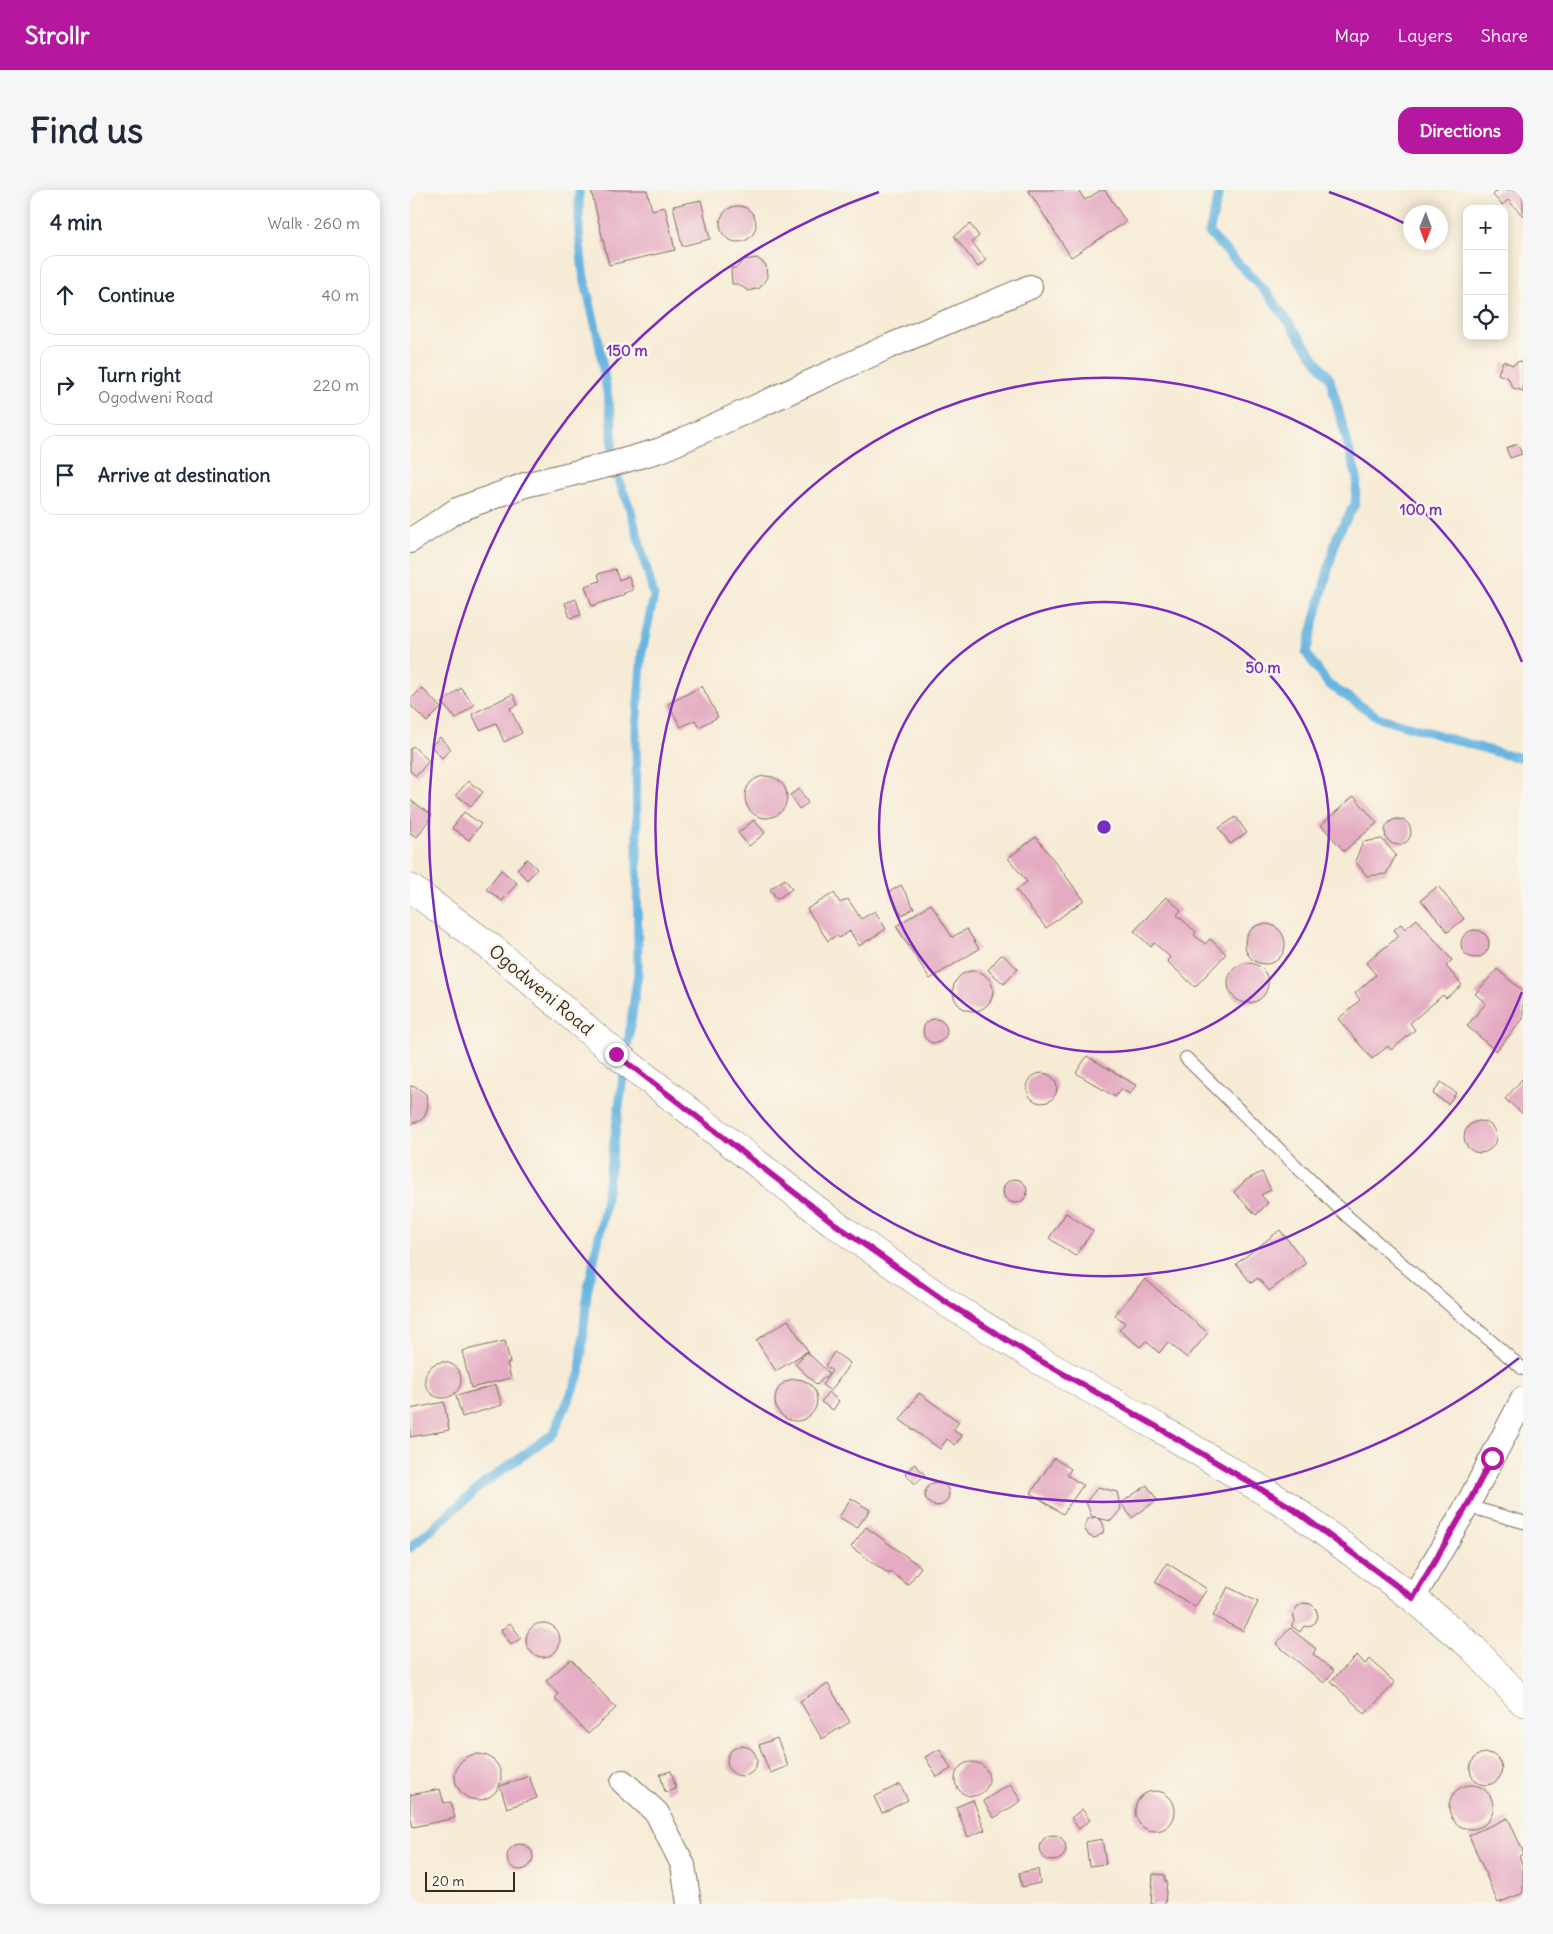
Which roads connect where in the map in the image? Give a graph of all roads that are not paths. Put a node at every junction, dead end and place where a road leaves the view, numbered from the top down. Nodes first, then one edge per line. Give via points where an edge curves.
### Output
1 (1030, 287) dead end
2 (410, 541) edge
3 (410, 888) edge
4 (1186, 1058) dead end
5 (1523, 1369) edge
6 (1523, 1399) edge
7 (1467, 1506) junction
8 (1523, 1522) edge
9 (1413, 1598) junction
10 (1523, 1702) edge
11 (623, 1782) dead end
12 (689, 1904) edge

1 - 2 street via 890,346 661,450 525,484 457,510
3 - 9 street, Ogodweni Road via 493,949 625,1061 851,1236 957,1309 1039,1360 1289,1506
4 - 5 lane via 1346,1216
6 - 7 street
7 - 8 lane
7 - 9 street
9 - 10 street, Ogodweni Road via 1472,1648
11 - 12 street via 657,1813 683,1865

